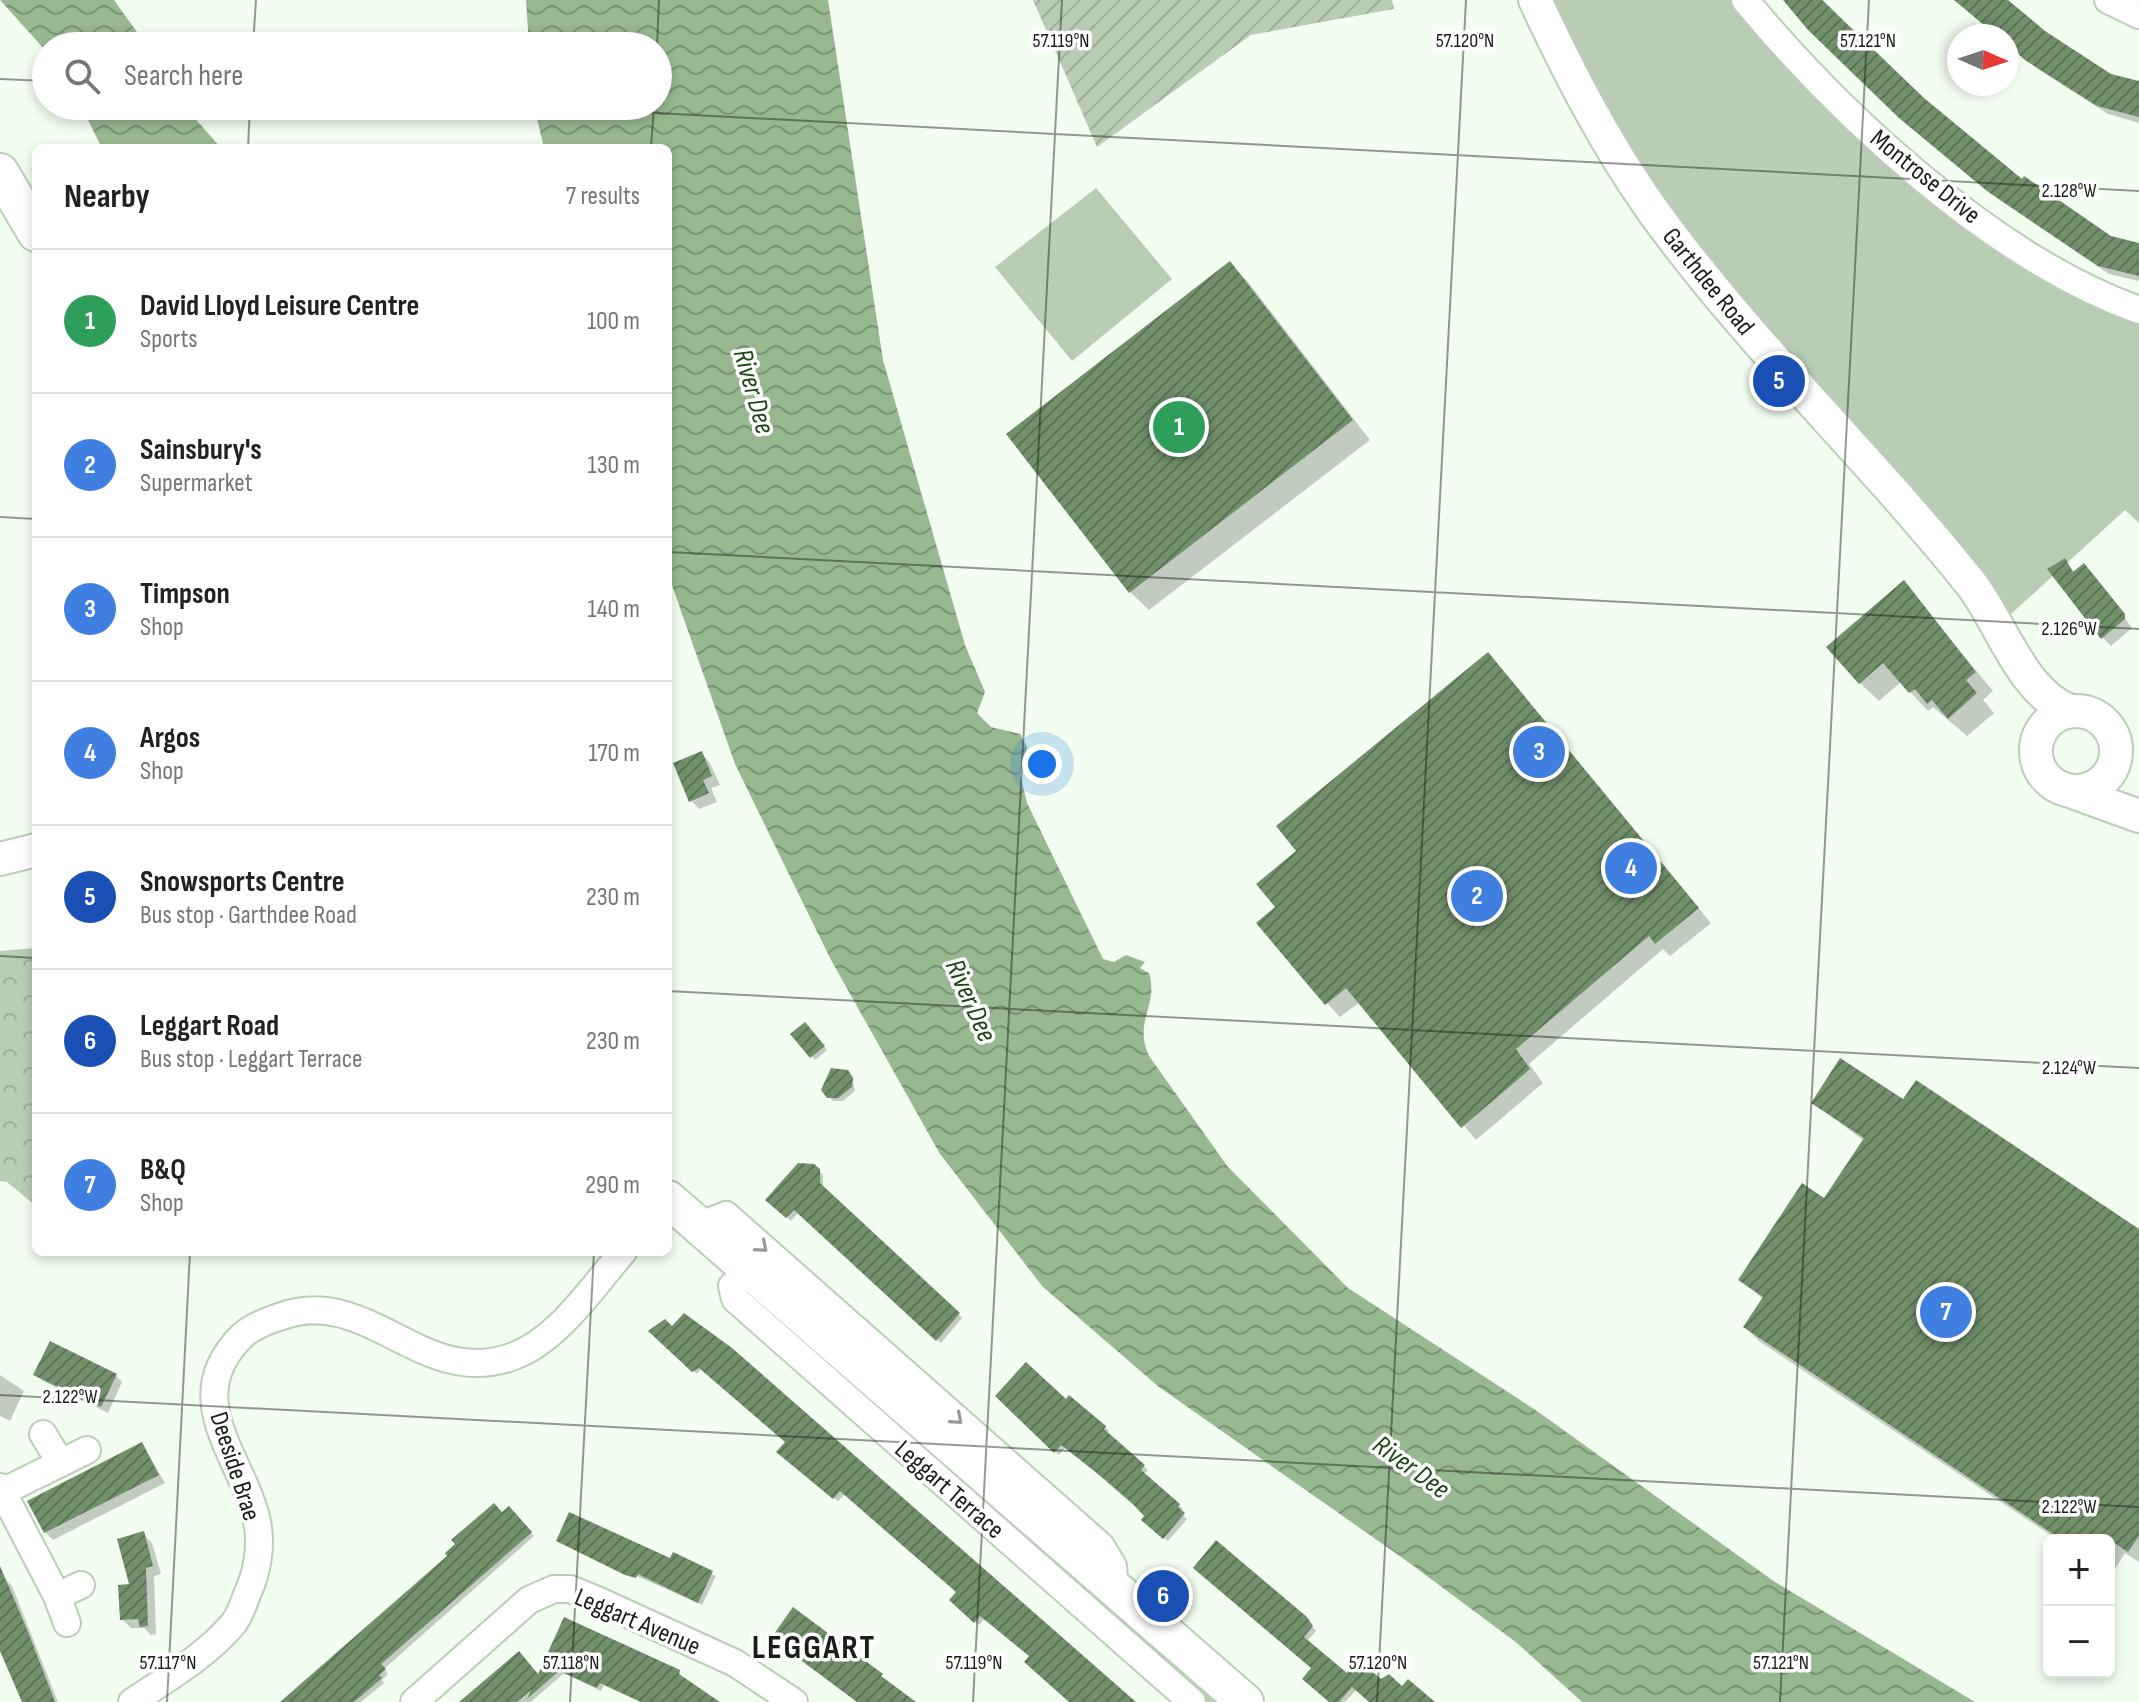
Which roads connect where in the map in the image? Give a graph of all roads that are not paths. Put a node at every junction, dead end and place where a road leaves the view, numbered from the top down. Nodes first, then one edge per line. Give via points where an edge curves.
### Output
1 (1535, 0) edge
2 (1745, 0) edge
3 (2108, 0) edge
4 (2139, 15) edge
5 (0, 172) edge
6 (32, 226) edge
7 (2139, 310) edge
8 (2009, 648) junction
9 (2071, 711) junction
10 (2038, 737) junction
11 (2116, 743) junction
12 (2139, 769) edge
13 (2070, 791) junction
14 (2139, 816) edge
15 (32, 851) edge
16 (0, 859) edge
17 (672, 1203) edge
18 (698, 1226) junction
19 (619, 1256) edge
20 (748, 1270) junction
21 (43, 1434) dead end
22 (87, 1450) dead end
23 (60, 1462) junction
24 (2, 1489) edge
25 (81, 1585) dead end
26 (1115, 1591) junction
27 (57, 1596) junction
28 (67, 1623) dead end
29 (132, 1702) edge
30 (414, 1702) edge
31 (794, 1702) edge
32 (1192, 1702) edge
33 (1245, 1702) edge

1 - 8 street, Garthdee Road via 1581,96 1652,209 1703,276 1971,585
2 - 7 street, Montrose Drive via 1915,173 2042,262
3 - 4 street
5 - 6 main road
8 - 9 street, Garthdee Road via 2047,698
8 - 10 street, Garthdee Road
9 - 10 street via 2047,722
9 - 11 street via 2105,722
10 - 13 street via 2041,772
11 - 12 street
11 - 13 street via 2117,756 2105,779 2095,787
13 - 14 street
15 - 16 street
17 - 18 main road, Leggart Terrace
18 - 20 main road, Leggart Terrace
18 -> 26 street via 726,1215 1101,1546 1113,1566
19 - 29 street, Deeside Brae via 540,1340 517,1355 488,1363 437,1358 357,1316 338,1312 286,1314 243,1334 218,1375 215,1418 258,1527 254,1579 235,1622
20 - 26 main road, Leggart Terrace
20 - 32 street, Leggart Terrace via 732,1286 735,1299
21 - 23 street
22 - 23 street
23 - 24 street
24 - 27 street
25 - 27 street
26 - 33 main road, Leggart Terrace
27 - 28 street
30 - 31 street, Leggart Avenue via 529,1600 554,1589 570,1589 735,1663

